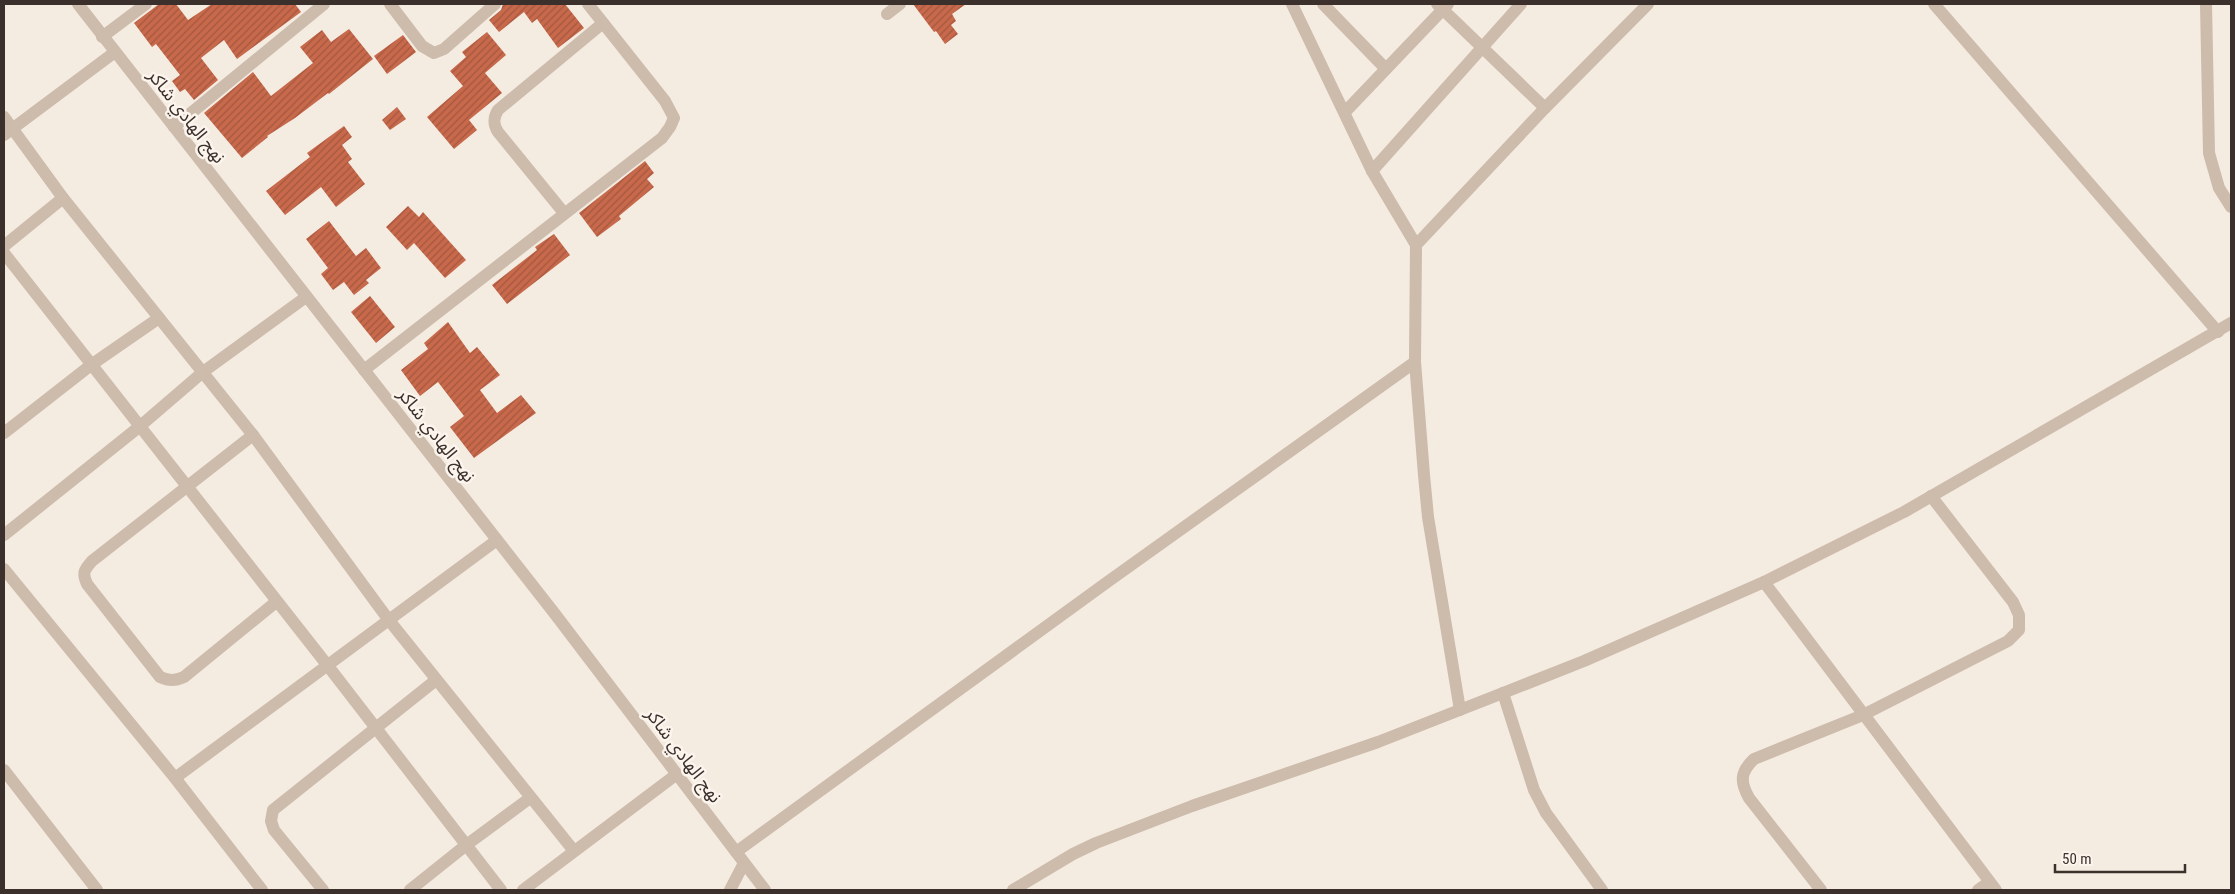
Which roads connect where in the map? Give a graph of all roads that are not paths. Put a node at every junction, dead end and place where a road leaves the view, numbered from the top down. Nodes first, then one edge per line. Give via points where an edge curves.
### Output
1 (78, 4) edge
2 (146, 4) edge
3 (324, 4) edge
4 (390, 4) edge
5 (495, 4) edge
6 (588, 4) edge
7 (900, 4) edge
8 (1292, 4) edge
9 (1323, 4) edge
10 (1521, 4) edge
11 (1648, 4) edge
12 (1934, 4) edge
13 (2206, 4) edge
14 (1443, 6) edge
15 (887, 14) dead end
16 (603, 23) junction
17 (102, 37) junction
18 (1482, 47) junction
19 (114, 52) junction
20 (1386, 69) junction
21 (1545, 108) junction
22 (1345, 112) junction
23 (174, 126) junction
24 (7, 127) edge
25 (1372, 171) junction
26 (63, 198) junction
27 (2231, 207) edge
28 (564, 213) junction
29 (1416, 245) junction
30 (4, 246) edge
31 (4, 253) edge
32 (306, 297) junction
33 (159, 318) junction
34 (2231, 322) edge
35 (2218, 332) junction
36 (1415, 362) junction
37 (91, 366) junction
38 (364, 370) junction
39 (203, 372) junction
40 (139, 428) junction
41 (4, 433) edge
42 (252, 435) junction
43 (187, 486) junction
44 (1931, 496) junction
45 (4, 535) edge
46 (497, 540) junction
47 (4, 569) edge
48 (1764, 582) junction
49 (276, 602) junction
50 (388, 619) junction
51 (328, 666) junction
52 (436, 680) junction
53 (1503, 693) junction
54 (1460, 710) junction
55 (1863, 715) junction
56 (376, 729) junction
57 (4, 770) edge
58 (676, 774) junction
59 (175, 778) junction
60 (530, 798) junction
61 (465, 846) junction
62 (574, 851) junction
63 (736, 852) junction
64 (744, 863) junction
65 (1993, 886) edge
66 (97, 890) edge
67 (262, 890) edge
68 (323, 890) edge
69 (410, 890) edge
70 (501, 890) edge
71 (523, 890) edge
72 (730, 890) edge
73 (765, 890) edge
74 (1013, 890) edge
75 (1602, 890) edge
76 (1822, 890) edge
77 (1978, 890) edge

1 - 17 street, نهج الهادي شاكر
2 - 17 street
3 - 23 street
4 - 5 street via 422,46 434,53 444,49
6 - 16 street
7 - 15 street
8 - 22 street
9 - 20 street
10 - 18 street
11 - 21 street
12 - 35 street
13 - 27 street via 2209,152 2219,188
14 - 18 street
14 - 20 street
16 - 28 street via 498,110 494,117 498,132
16 - 28 street via 674,118 662,138
17 - 19 street, نهج الهادي شاكر
18 - 21 street
18 - 25 street
19 - 23 street, نهج الهادي شاكر
19 - 24 street
20 - 22 street
21 - 29 street
22 - 25 street
23 - 32 street, نهج الهادي شاكر
24 - 26 street
25 - 29 street
26 - 30 street
26 - 33 street
28 - 38 street
29 - 36 street
31 - 37 street
32 - 38 street, نهج الهادي شاكر
32 - 39 street
33 - 37 street
33 - 39 street
34 - 35 street
35 - 44 street
36 - 54 street via 1428,517
36 - 63 street
37 - 40 street
37 - 41 street
38 - 46 street, نهج الهادي شاكر
39 - 40 street
39 - 42 street
40 - 43 street
40 - 45 street
42 - 43 street
42 - 50 street
43 - 49 street
43 - 49 street via 92,561 84,570 87,584 160,677 167,680 184,677
44 - 48 street
44 - 55 street via 2013,602 2019,614 2019,630 2017,635 2001,645
46 - 50 street
46 - 58 street, نهج الهادي شاكر
47 - 59 street
48 - 53 street
48 - 55 street
49 - 51 street
50 - 51 street
50 - 52 street
51 - 56 street
51 - 59 street
52 - 56 street
52 - 60 street
53 - 54 street
53 - 75 street via 1534,790 1546,813
54 - 74 street via 1096,843
55 - 65 street
55 - 76 street via 1754,759 1742,775 1742,786 1749,798
56 - 61 street
56 - 68 street via 277,805 271,815 274,830
57 - 66 street
58 - 62 street
58 - 63 street, نهج الهادي شاكر
59 - 67 street
60 - 61 street
60 - 62 street
61 - 69 street
61 - 70 street
62 - 71 street
63 - 64 street, نهج الهادي شاكر
64 - 72 street
64 - 73 street, نهج الهادي شاكر
65 - 77 street

